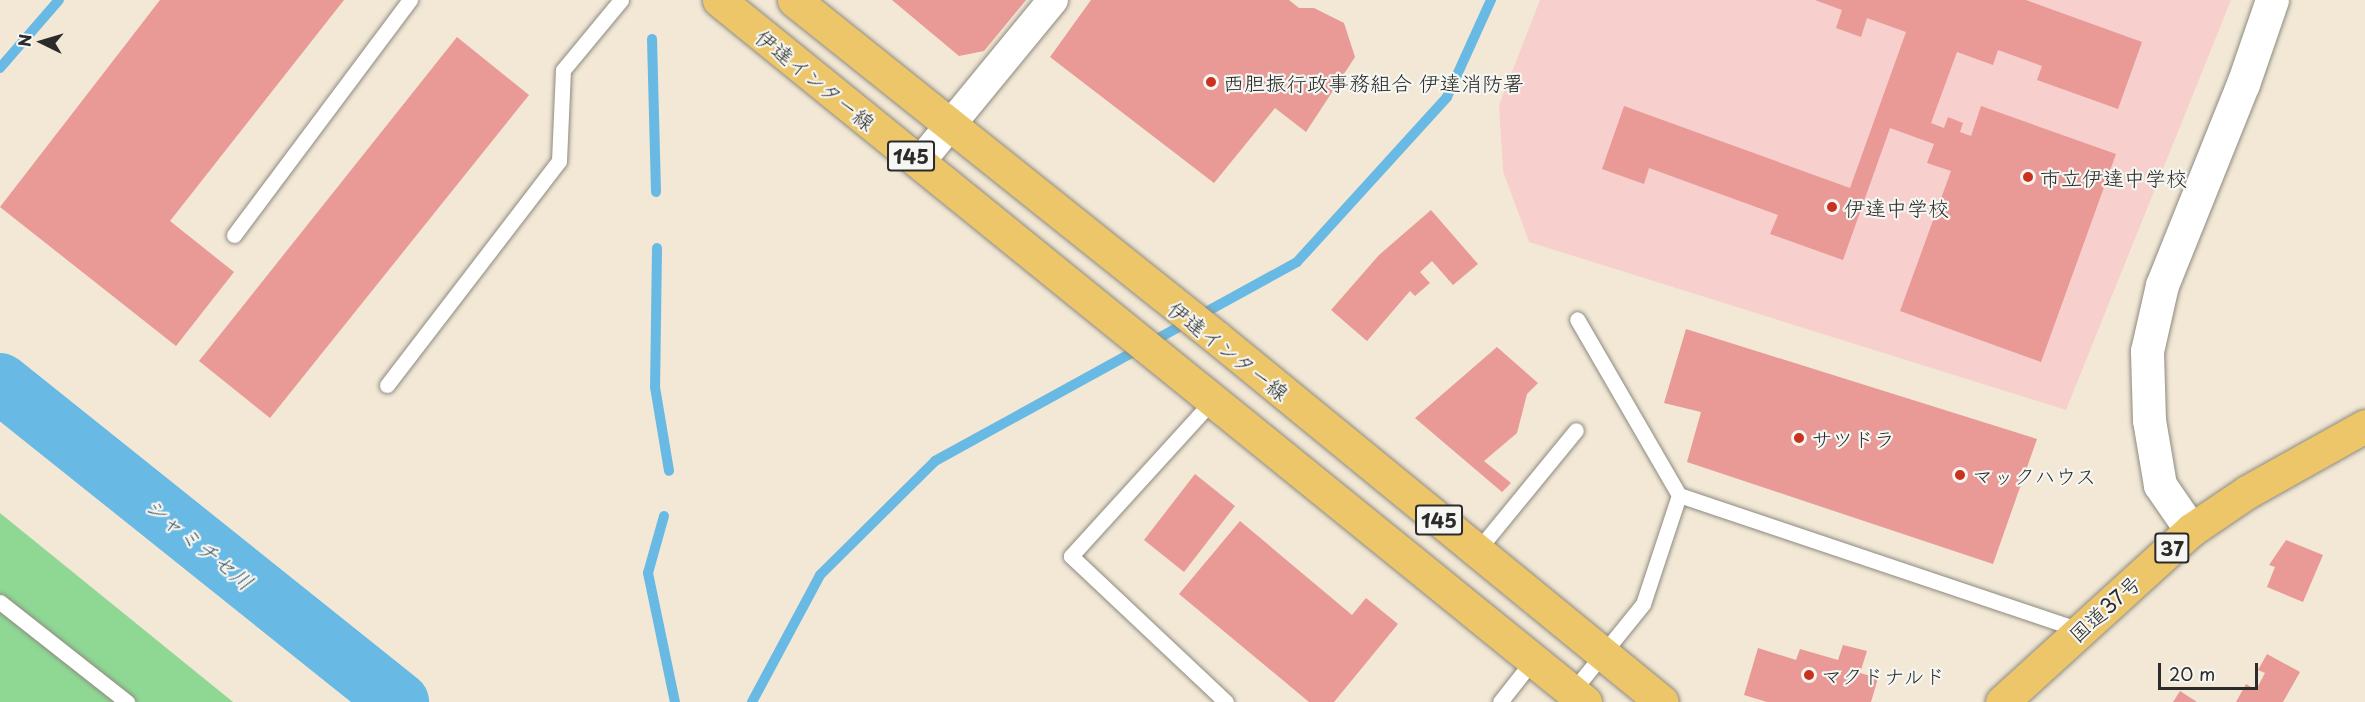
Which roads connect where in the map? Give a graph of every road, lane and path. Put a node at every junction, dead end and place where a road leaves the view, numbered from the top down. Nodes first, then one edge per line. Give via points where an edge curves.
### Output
1 (410, 0) edge
2 (621, 0) edge
3 (719, 0) edge
4 (794, 0) edge
5 (1053, 0) edge
6 (2272, 0) edge
7 (952, 125) junction
8 (919, 163) junction
9 (234, 236) dead end
10 (1577, 319) dead end
11 (387, 385) dead end
12 (1213, 400) junction
13 (2365, 426) edge
14 (1576, 430) dead end
15 (1679, 495) junction
16 (2191, 530) junction
17 (1477, 551) junction
18 (0, 602) edge
19 (2079, 630) junction
20 (1603, 653) junction
21 (1533, 660) junction
22 (1579, 697) edge
23 (127, 702) edge
24 (1226, 702) edge
25 (1500, 702) edge
26 (1662, 702) edge
27 (2002, 702) edge

1 - 9 lane
2 - 11 lane via 563,70 559,161
3 - 8 main road, 伊達インター線 / 145
4 - 7 main road, 伊達インター線 / 145
5 - 7 street
6 - 16 street via 2243,84 2162,285 2147,351 2149,420 2160,485
7 - 8 street
7 - 17 main road, 伊達インター線 / 145
8 - 12 main road, 伊達インター線 / 145
10 - 15 lane
12 - 21 main road, 伊達インター線 / 145
12 - 24 lane via 1071,556
13 - 16 main road, 国道37号 / 37 via 2247,492
14 - 17 lane
15 - 19 lane
15 - 20 lane via 1643,604
16 - 19 main road, 国道37号 / 37
17 - 20 main road, 伊達インター線 / 145
18 - 23 lane
19 - 27 main road, 国道37号 / 37
20 - 22 lane
20 - 26 main road, 伊達インター線 / 145
21 - 22 main road, 伊達インター線 / 145
21 - 25 lane

